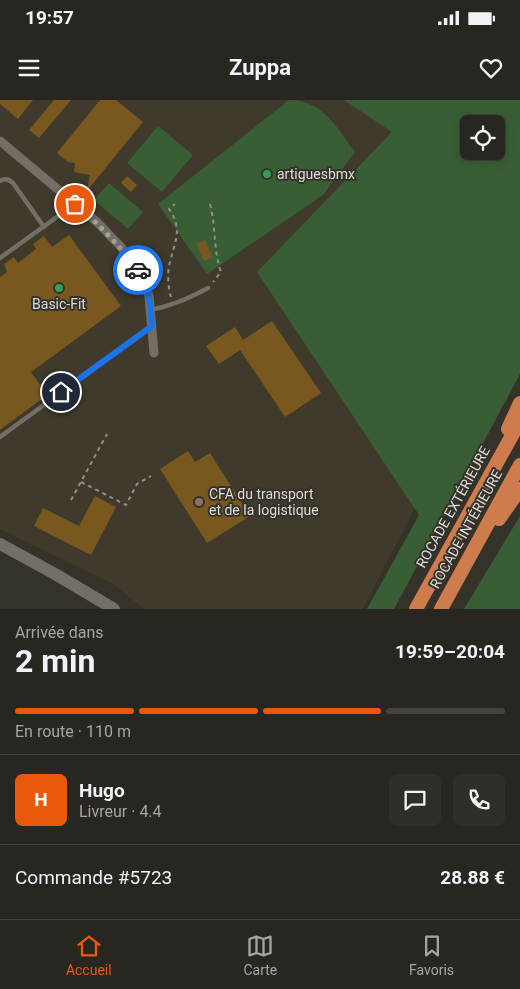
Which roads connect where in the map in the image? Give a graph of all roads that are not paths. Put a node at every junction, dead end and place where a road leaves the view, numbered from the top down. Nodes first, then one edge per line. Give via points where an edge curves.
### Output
1 (0, 141) edge
2 (0, 181) edge
3 (75, 204) junction
4 (44, 227) junction
5 (0, 258) edge
6 (208, 288) road end
7 (150, 310) junction
8 (152, 326) junction
9 (154, 353) dead end
10 (520, 403) edge
11 (520, 422) edge
12 (0, 437) edge
13 (520, 465) edge
14 (492, 471) junction
15 (520, 489) edge
16 (0, 544) edge
17 (461, 572) junction
18 (114, 609) edge
19 (416, 609) edge
20 (441, 609) edge

1 - 3 street
2 - 4 lane via 5,179 13,183
3 - 4 lane
3 - 7 street via 121,247 144,279
4 - 5 lane
6 - 7 lane via 185,300
7 - 8 street
8 - 9 street
8 - 12 lane
10 - 14 highway
11 - 14 highway, ROCADE EXTÉRIEURE
13 - 17 highway, ROCADE INTÉRIEURE
14 - 19 highway, ROCADE EXTÉRIEURE
15 - 17 highway
16 - 18 main road
17 - 20 highway, ROCADE INTÉRIEURE

